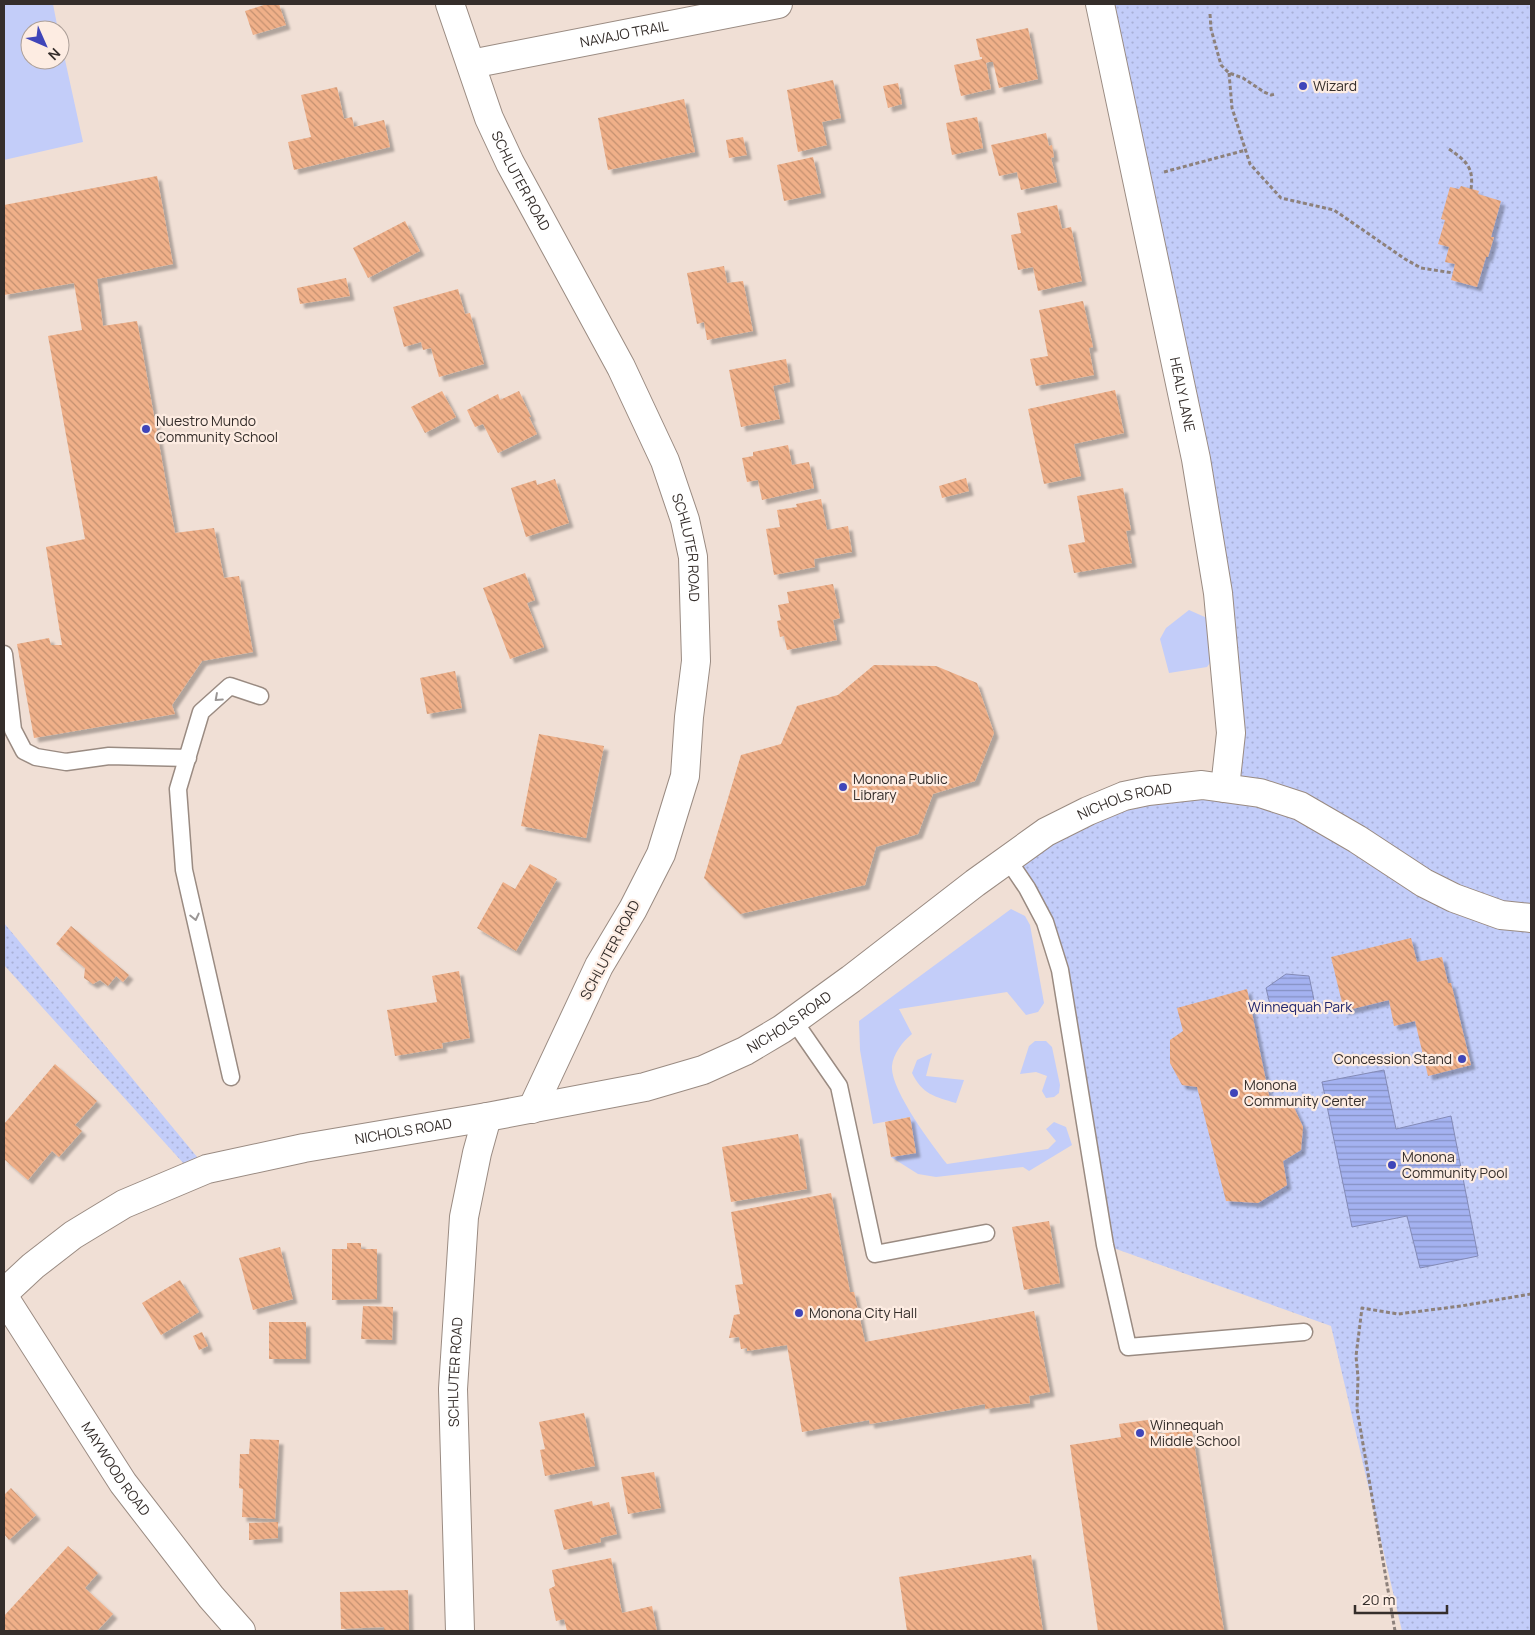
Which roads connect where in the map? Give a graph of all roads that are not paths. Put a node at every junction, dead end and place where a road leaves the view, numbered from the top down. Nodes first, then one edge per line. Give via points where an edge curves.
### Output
1 (450, 4) edge
2 (778, 4) edge
3 (1100, 4) edge
4 (471, 64) junction
5 (4, 654) edge
6 (260, 696) dead end
7 (188, 758) junction
8 (1225, 788) junction
9 (1008, 860) junction
10 (1531, 918) edge
11 (794, 1021) junction
12 (231, 1076) dead end
13 (532, 1109) junction
14 (487, 1117) junction
15 (986, 1232) dead end
16 (4, 1293) edge
17 (4, 1297) edge
18 (1304, 1332) dead end
19 (241, 1631) edge
20 (460, 1631) edge

1 - 4 street, SCHLUTER ROAD
2 - 4 street, NAVAJO TRAIL
3 - 8 street, HEALY LANE via 1196,459 1218,592 1232,732
4 - 13 street, SCHLUTER ROAD via 489,118 510,163 621,367 665,461 685,520 693,557 696,662 685,776 660,854 599,966
5 - 7 lane via 13,730 24,751 36,757 66,762 109,756
6 -> 7 lane via 230,686 201,712
7 -> 12 lane via 178,789 184,870
8 - 9 street, NICHOLS ROAD via 1202,785 1124,796 1046,832
8 - 10 street, NICHOLS ROAD via 1260,793 1300,806 1424,883 1454,898 1501,915
9 - 11 street, NICHOLS ROAD
9 - 18 lane via 1045,922 1060,970 1106,1245 1128,1347
11 - 13 street, NICHOLS ROAD via 745,1051 703,1070 645,1087
11 - 15 lane via 839,1086 875,1254
13 - 14 street, NICHOLS ROAD
14 - 16 street, NICHOLS ROAD via 304,1148 207,1169 124,1204 73,1234
14 - 20 street, SCHLUTER ROAD via 464,1216 453,1389
17 - 19 street, MAYWOOD ROAD via 123,1482

